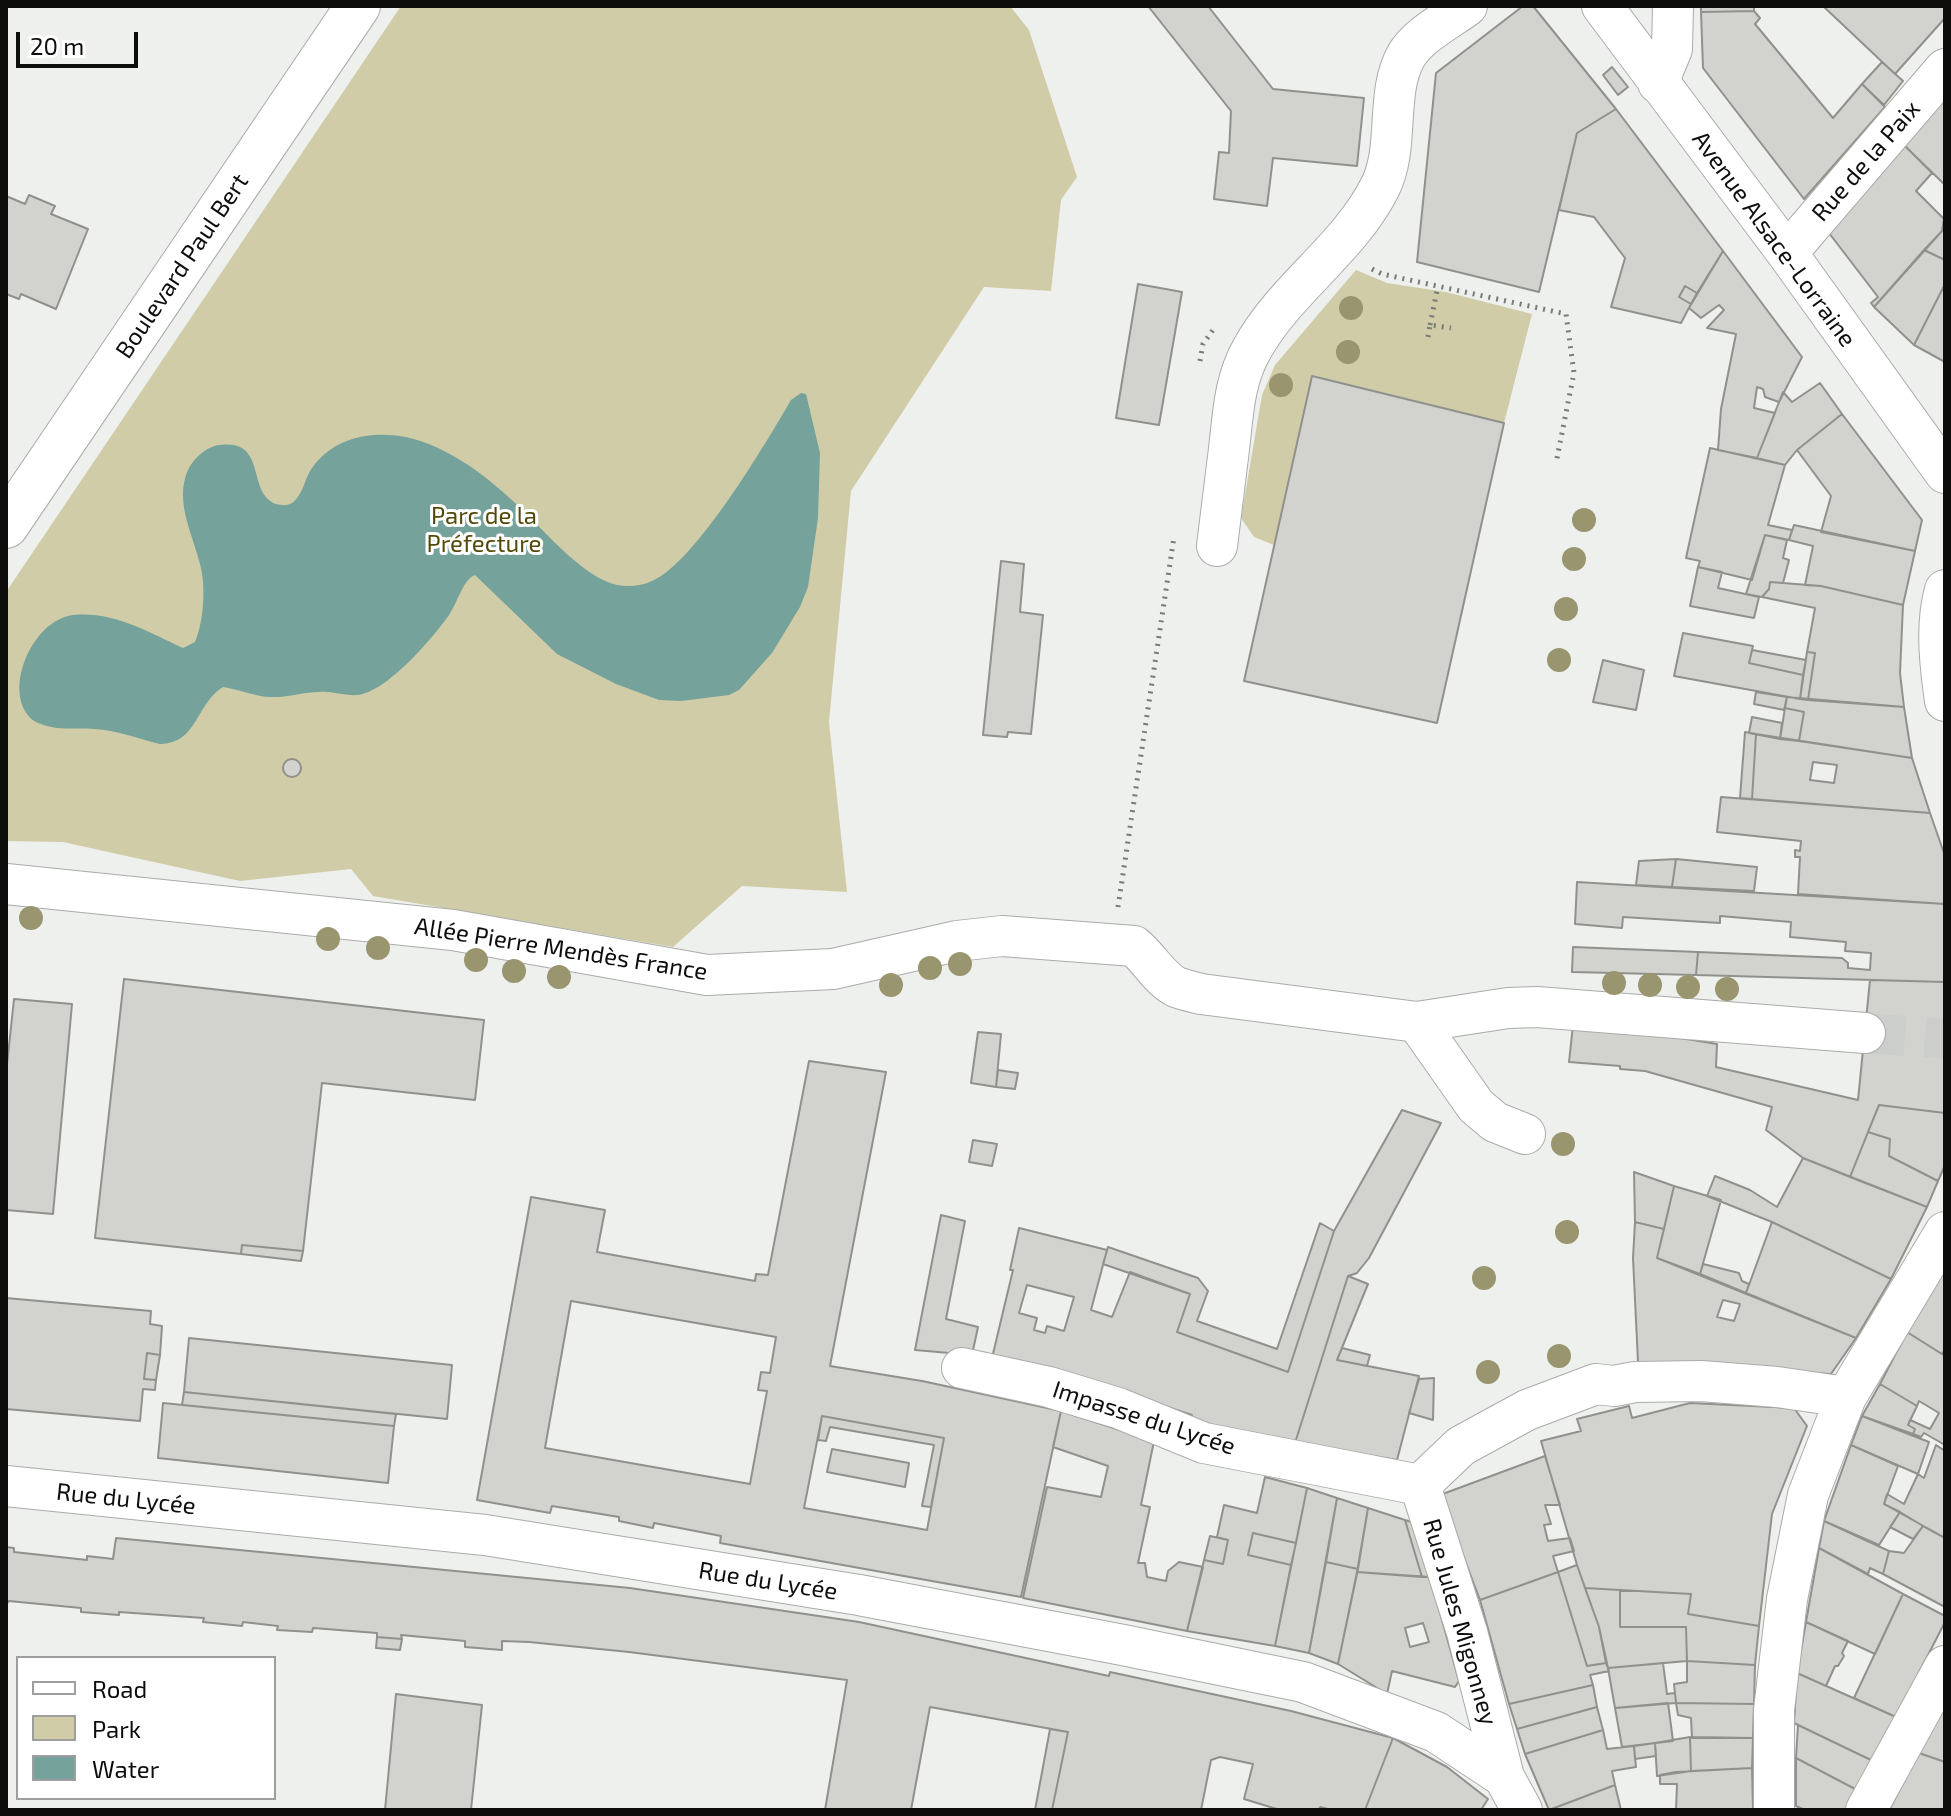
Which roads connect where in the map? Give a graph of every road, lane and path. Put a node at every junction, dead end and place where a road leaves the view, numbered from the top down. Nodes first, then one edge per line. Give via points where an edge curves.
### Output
1 (358, 6) edge
2 (1467, 6) edge
3 (1602, 6) edge
4 (1673, 6) edge
5 (1945, 69) edge
6 (1658, 83) junction
7 (1334, 249) junction
8 (1787, 253) junction
9 (1438, 286) junction
10 (1430, 325) junction
11 (1266, 327) junction
12 (1451, 328) dead end
13 (1428, 337) dead end
14 (1198, 376) dead end
15 (1940, 458) edge
16 (1556, 463) dead end
17 (6, 526) edge
18 (1174, 533) dead end
19 (1217, 546) dead end
20 (1945, 590) edge
21 (1945, 701) edge
22 (6, 884) edge
23 (1113, 944) junction
24 (1417, 1022) junction
25 (1865, 1033) tunnel mouth
26 (1525, 1134) dead end
27 (1945, 1232) edge
28 (962, 1368) dead end
29 (1846, 1397) junction
30 (1420, 1485) junction
31 (6, 1486) edge
32 (1945, 1666) edge
33 (1513, 1794) edge
34 (1774, 1810) edge
35 (1866, 1810) edge

1 - 17 main road, Boulevard Paul Bert
2 - 7 street via 1407,55 1399,75 1382,185
3 - 6 street, Avenue Alsace-Lorraine
4 - 6 street via 1672,49
5 - 8 street, Rue de la Paix
6 - 8 street, Avenue Alsace-Lorraine
7 - 9 path via 1382,274
7 - 11 street
8 - 15 street, Avenue Alsace-Lorraine
9 - 10 path
9 - 16 path via 1566,314 1574,373
10 - 12 path
10 - 13 path
11 - 14 path via 1243,320 1215,326 1203,344
11 - 19 street via 1243,368 1235,396
18 - 23 path
20 - 21 street via 1940,662
22 - 23 street, Allée Pierre Mendès France via 453,930 707,975 833,969 1002,936
23 - 24 street, Allée Pierre Mendès France via 1134,946 1177,988
24 - 25 street, Allée Pierre Mendès France via 1508,1008 1572,1008
24 - 26 street via 1476,1106 1495,1122
27 - 29 street
28 - 30 street, Impasse du Lycée via 1118,1408 1204,1443
29 - 30 street, Rue Jules Migonney via 1701,1381 1596,1384 1527,1410 1461,1446
29 - 34 street via 1808,1495 1787,1599 1774,1710
30 - 33 street, Rue Jules Migonney
31 - 33 street, Rue du Lycée via 485,1535 859,1595 1123,1645 1303,1682 1436,1732
32 - 35 street

